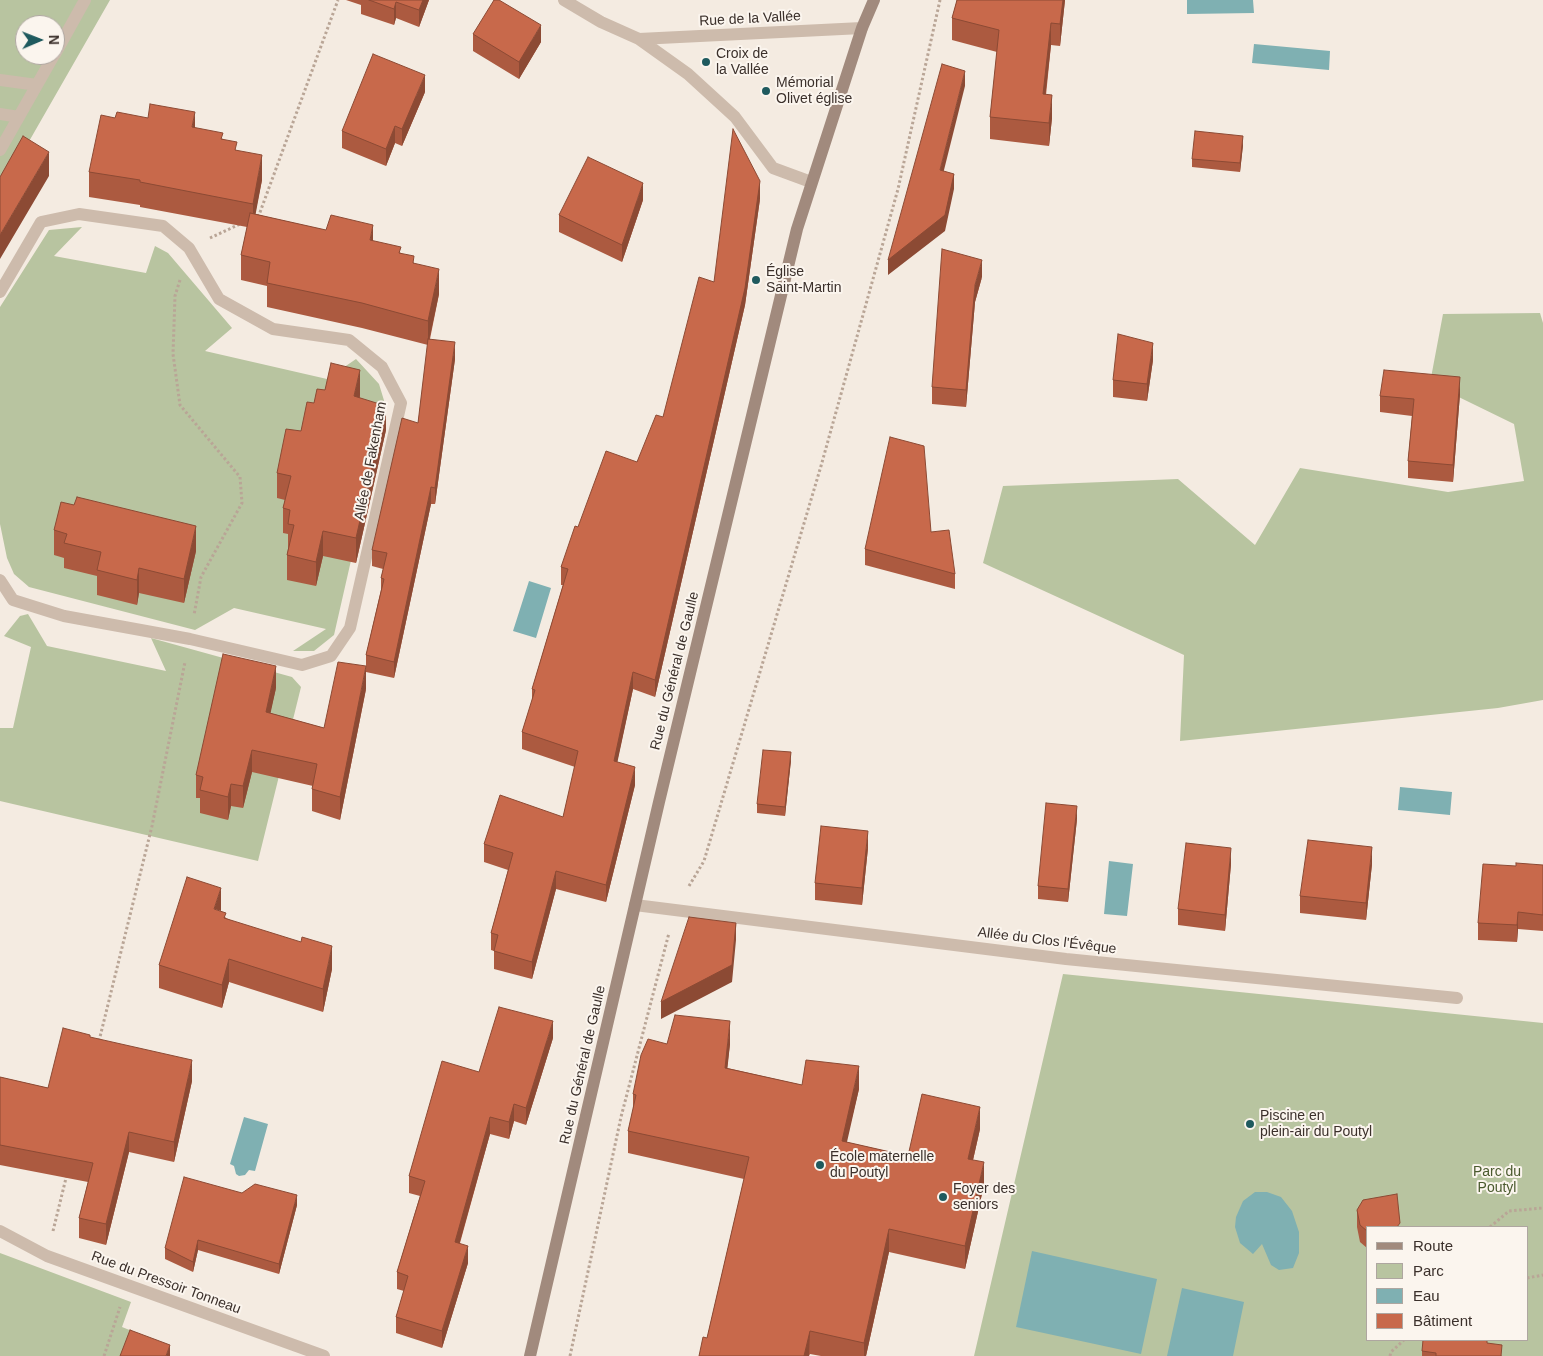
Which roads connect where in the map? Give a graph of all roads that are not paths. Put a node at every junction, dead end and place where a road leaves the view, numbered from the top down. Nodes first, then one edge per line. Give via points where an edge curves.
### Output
1 (85, 0) edge
2 (564, 0) edge
3 (874, 0) edge
4 (862, 28) junction
5 (65, 36) edge
6 (638, 39) junction
7 (49, 65) edge
8 (0, 80) edge
9 (37, 85) junction
10 (0, 114) edge
11 (19, 117) junction
12 (0, 150) edge
13 (811, 182) junction
14 (0, 292) edge
15 (0, 580) edge
16 (635, 905) junction
17 (1457, 998) dead end
18 (0, 1231) edge
19 (324, 1356) edge
20 (530, 1356) edge

1 - 5 street
2 - 6 street, Rue de la Vallée
3 - 4 main road, Rue du Général de Gaulle
4 - 6 street, Rue de la Vallée
4 - 13 main road, Rue du Général de Gaulle
6 - 13 street, Rue de la Vallée via 688,74 735,117 773,168
7 - 9 street
8 - 9 street
9 - 11 street
10 - 11 street
11 - 12 street
13 - 16 main road, Rue du Général de Gaulle
14 - 15 street, Allée de Fakenham via 41,222 79,214 163,226 189,248 218,299 273,328 349,340 382,367 401,403 350,628 331,656 302,664 64,616 13,600
16 - 17 street, Allée du Clos l'Évêque via 1066,959
16 - 20 main road, Rue du Général de Gaulle
18 - 19 street, Rue du Pressoir Tonneau via 47,1256

